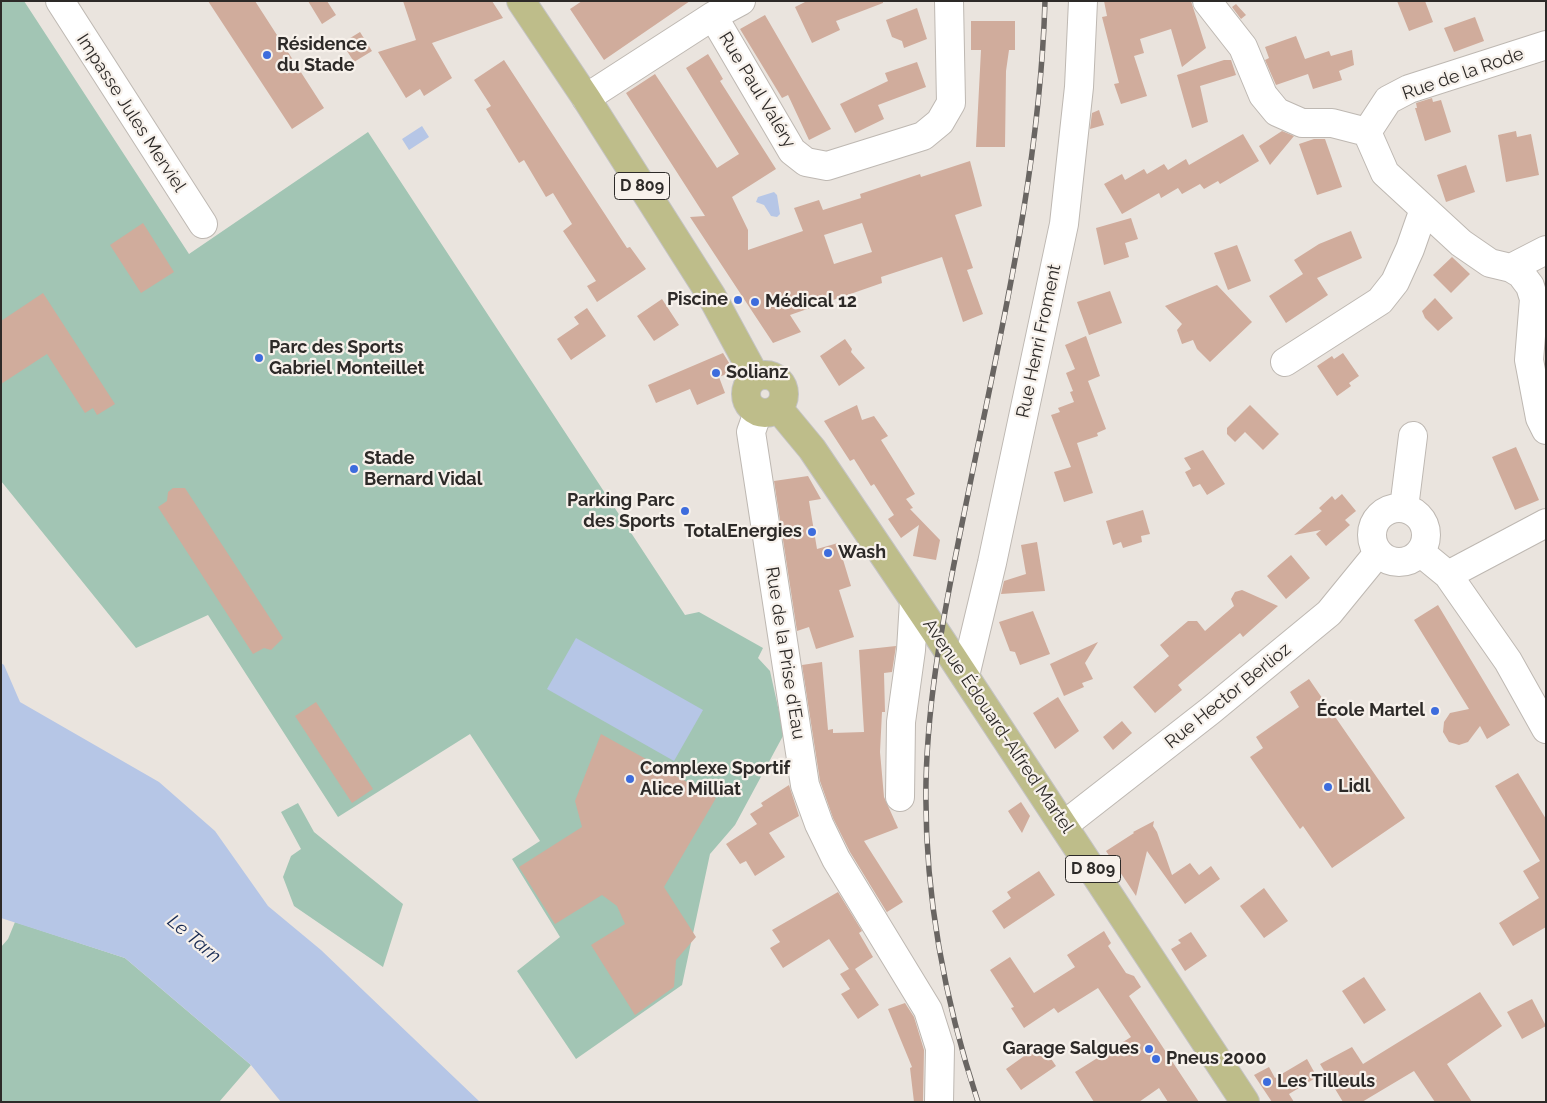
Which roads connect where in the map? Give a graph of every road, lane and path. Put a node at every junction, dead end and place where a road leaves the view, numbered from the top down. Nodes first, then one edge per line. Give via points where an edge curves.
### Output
1 (60, 1) edge
2 (520, 1) edge
3 (741, 1) edge
4 (949, 1) edge
5 (1083, 1) edge
6 (1207, 1) edge
7 (713, 16) junction
8 (1546, 45) edge
9 (586, 98) junction
10 (1367, 132) junction
11 (1424, 209) junction
12 (203, 224) dead end
13 (1546, 250) edge
14 (1511, 268) junction
15 (1286, 362) dead end
16 (768, 410) junction
17 (1546, 430) edge
18 (1413, 436) dead end
19 (1404, 508) junction
20 (1546, 523) edge
21 (1420, 552) junction
22 (1378, 553) junction
23 (1448, 575) junction
24 (914, 601) junction
25 (965, 676) junction
26 (1546, 729) edge
27 (900, 797) dead end
28 (1064, 825) junction
29 (939, 1102) edge
30 (1245, 1102) edge

1 - 12 street, Impasse Jules Merviel
2 - 9 main road, D 809
3 - 7 street
4 - 7 street, Rue Paul Valéry via 951,103 940,122 923,136 827,166 806,162 792,151
5 - 25 street, Rue Henri Froment via 1079,87 1064,224
6 - 10 street via 1244,47 1263,95 1277,112 1302,123 1332,123
7 - 9 street
8 - 10 street, Rue de la Rode via 1409,90 1388,100
9 - 16 main road, D 809 via 711,295 755,376 771,375 782,386 784,394
10 - 11 street via 1385,173
11 - 14 street via 1490,263
11 - 15 street via 1395,282 1380,301
13 - 14 street
14 - 17 street via 1521,274 1530,286 1534,299 1529,360 1540,418
16 - 24 main road, D 809 via 812,449
16 - 29 street, Rue de la Prise d'Eau via 751,432 805,785 836,859 928,1010 940,1048
18 - 19 street
19 - 21 street via 1413,512 1425,526 1425,544
19 - 22 street via 1388,510 1375,522 1371,538
20 - 23 street
21 - 22 street via 1407,562 1399,563 1391,562
21 - 23 street
22 - 28 street, Rue Hector Berlioz via 1329,613
23 - 26 street via 1508,661
24 - 25 main road, Avenue Édouard-Alfred Martel / D 809
24 - 27 street via 901,722
25 - 28 main road, Avenue Édouard-Alfred Martel / D 809
28 - 30 main road, Avenue Édouard-Alfred Martel / D 809

